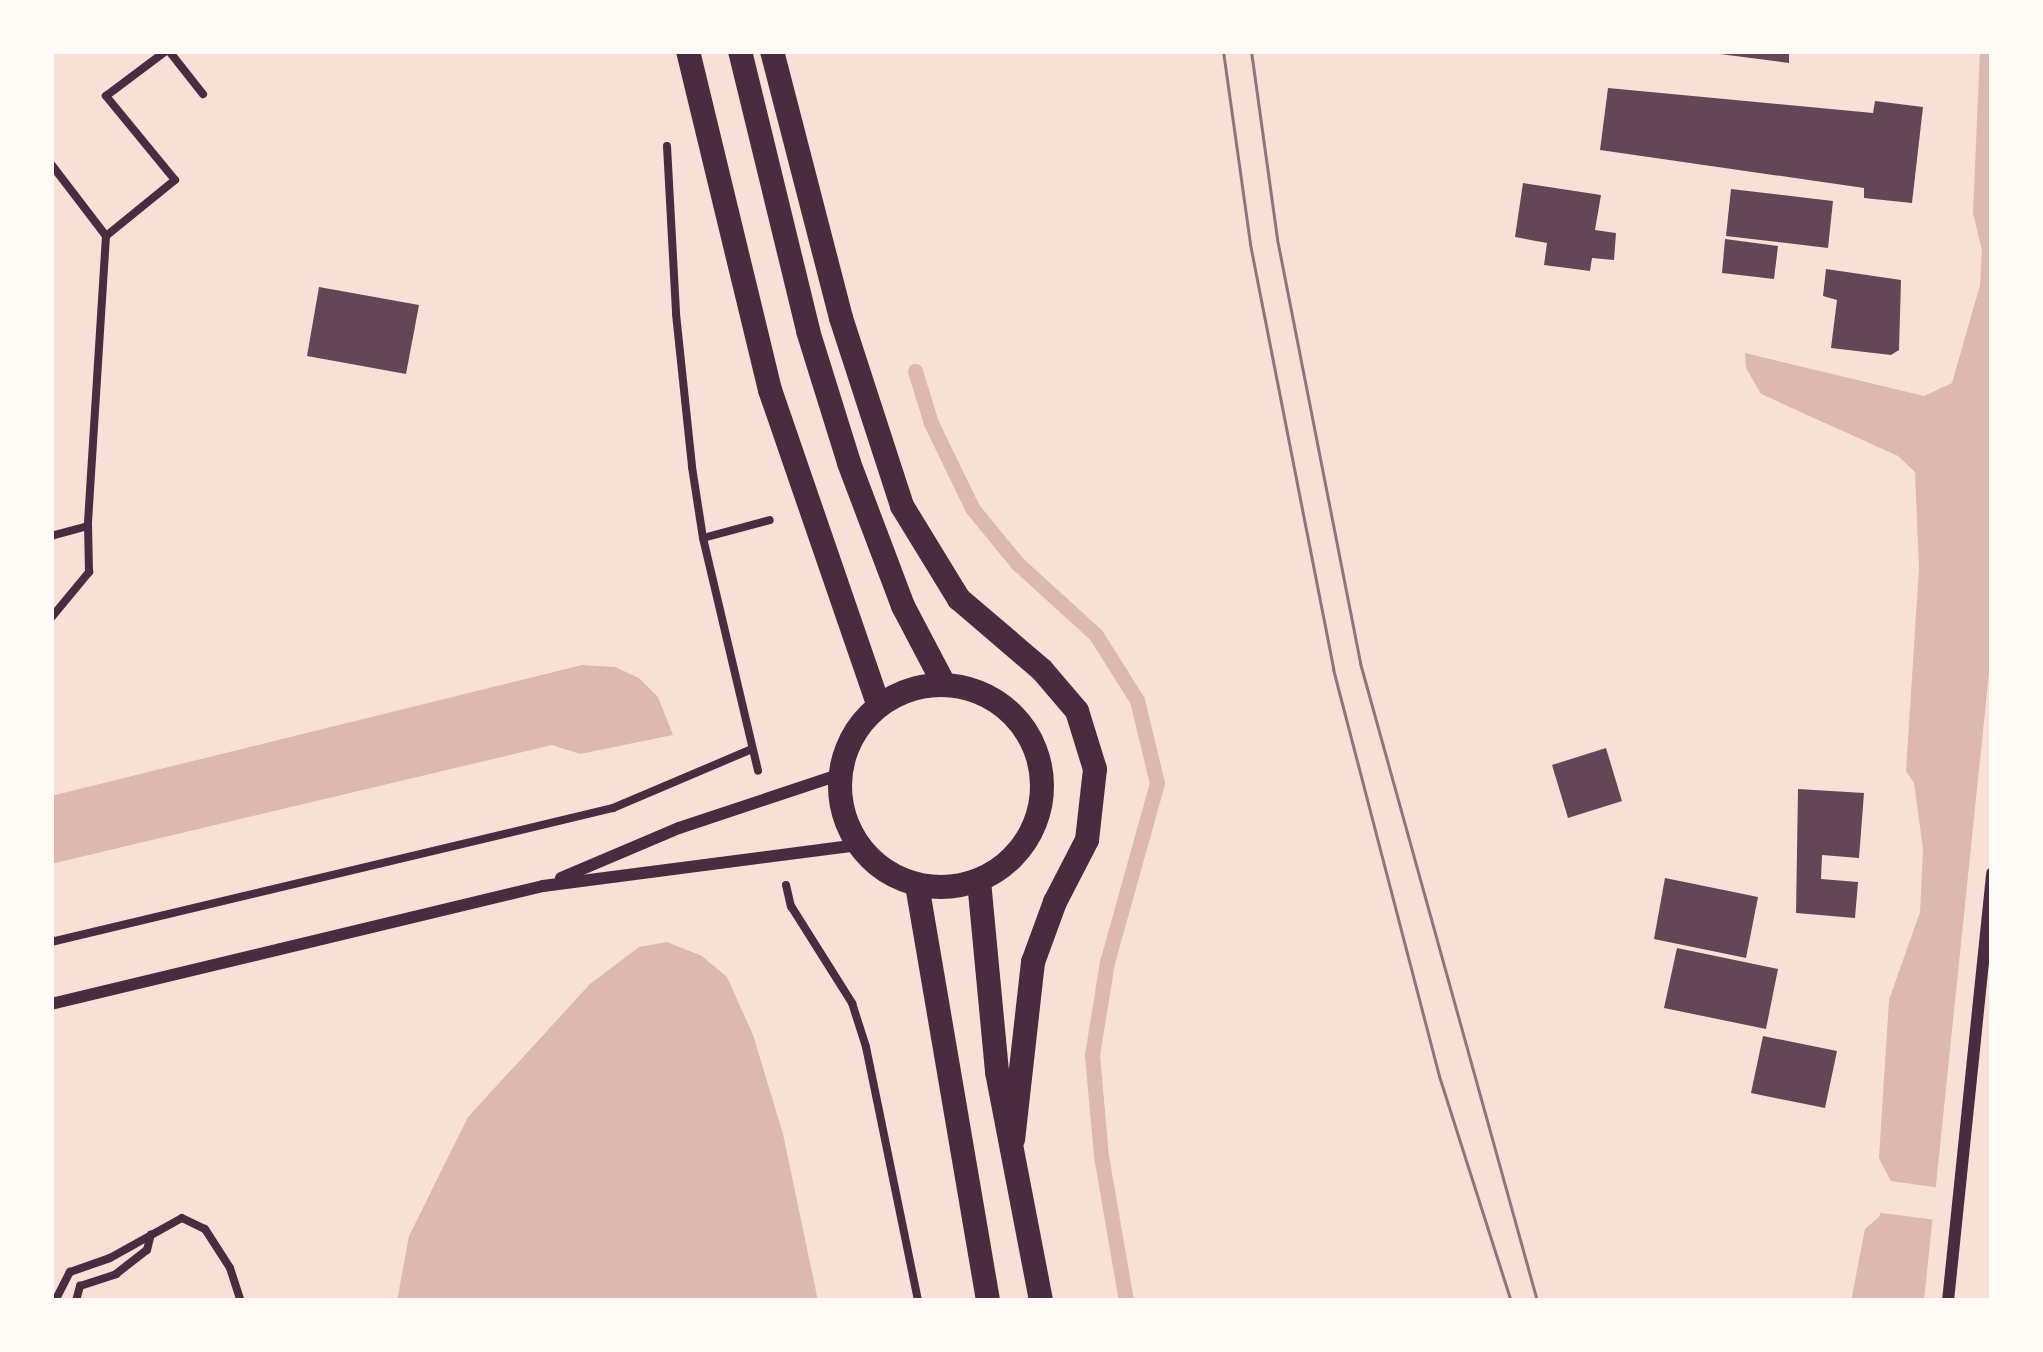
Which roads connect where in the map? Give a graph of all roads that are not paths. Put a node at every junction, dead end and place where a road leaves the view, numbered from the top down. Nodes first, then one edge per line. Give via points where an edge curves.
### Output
1 (688, 51) edge
2 (740, 51) edge
3 (772, 51) edge
4 (944, 684) junction
5 (879, 706) junction
6 (841, 774) junction
7 (858, 845) junction
8 (1992, 873) edge
9 (980, 881) junction
10 (917, 885) junction
11 (543, 886) junction
12 (51, 1004) edge
13 (1012, 1139) junction
14 (988, 1301) edge
15 (1041, 1301) edge
16 (1948, 1301) edge

1 - 5 main road via 770,390
2 - 4 main road via 848,463 903,606
3 - 13 main road via 841,318 902,506 959,599 1069,700 1092,755 1087,840 1034,962
4 - 5 main road
4 - 9 main road via 1004,706 1039,758 1036,821 1014,857
5 - 6 main road via 860,725
6 - 7 main road via 843,811
6 - 11 street via 680,828
7 - 10 main road
7 - 11 street
8 - 16 street
9 - 10 main road
9 - 13 main road via 997,1072
10 - 14 main road
11 - 12 street
13 - 15 main road

